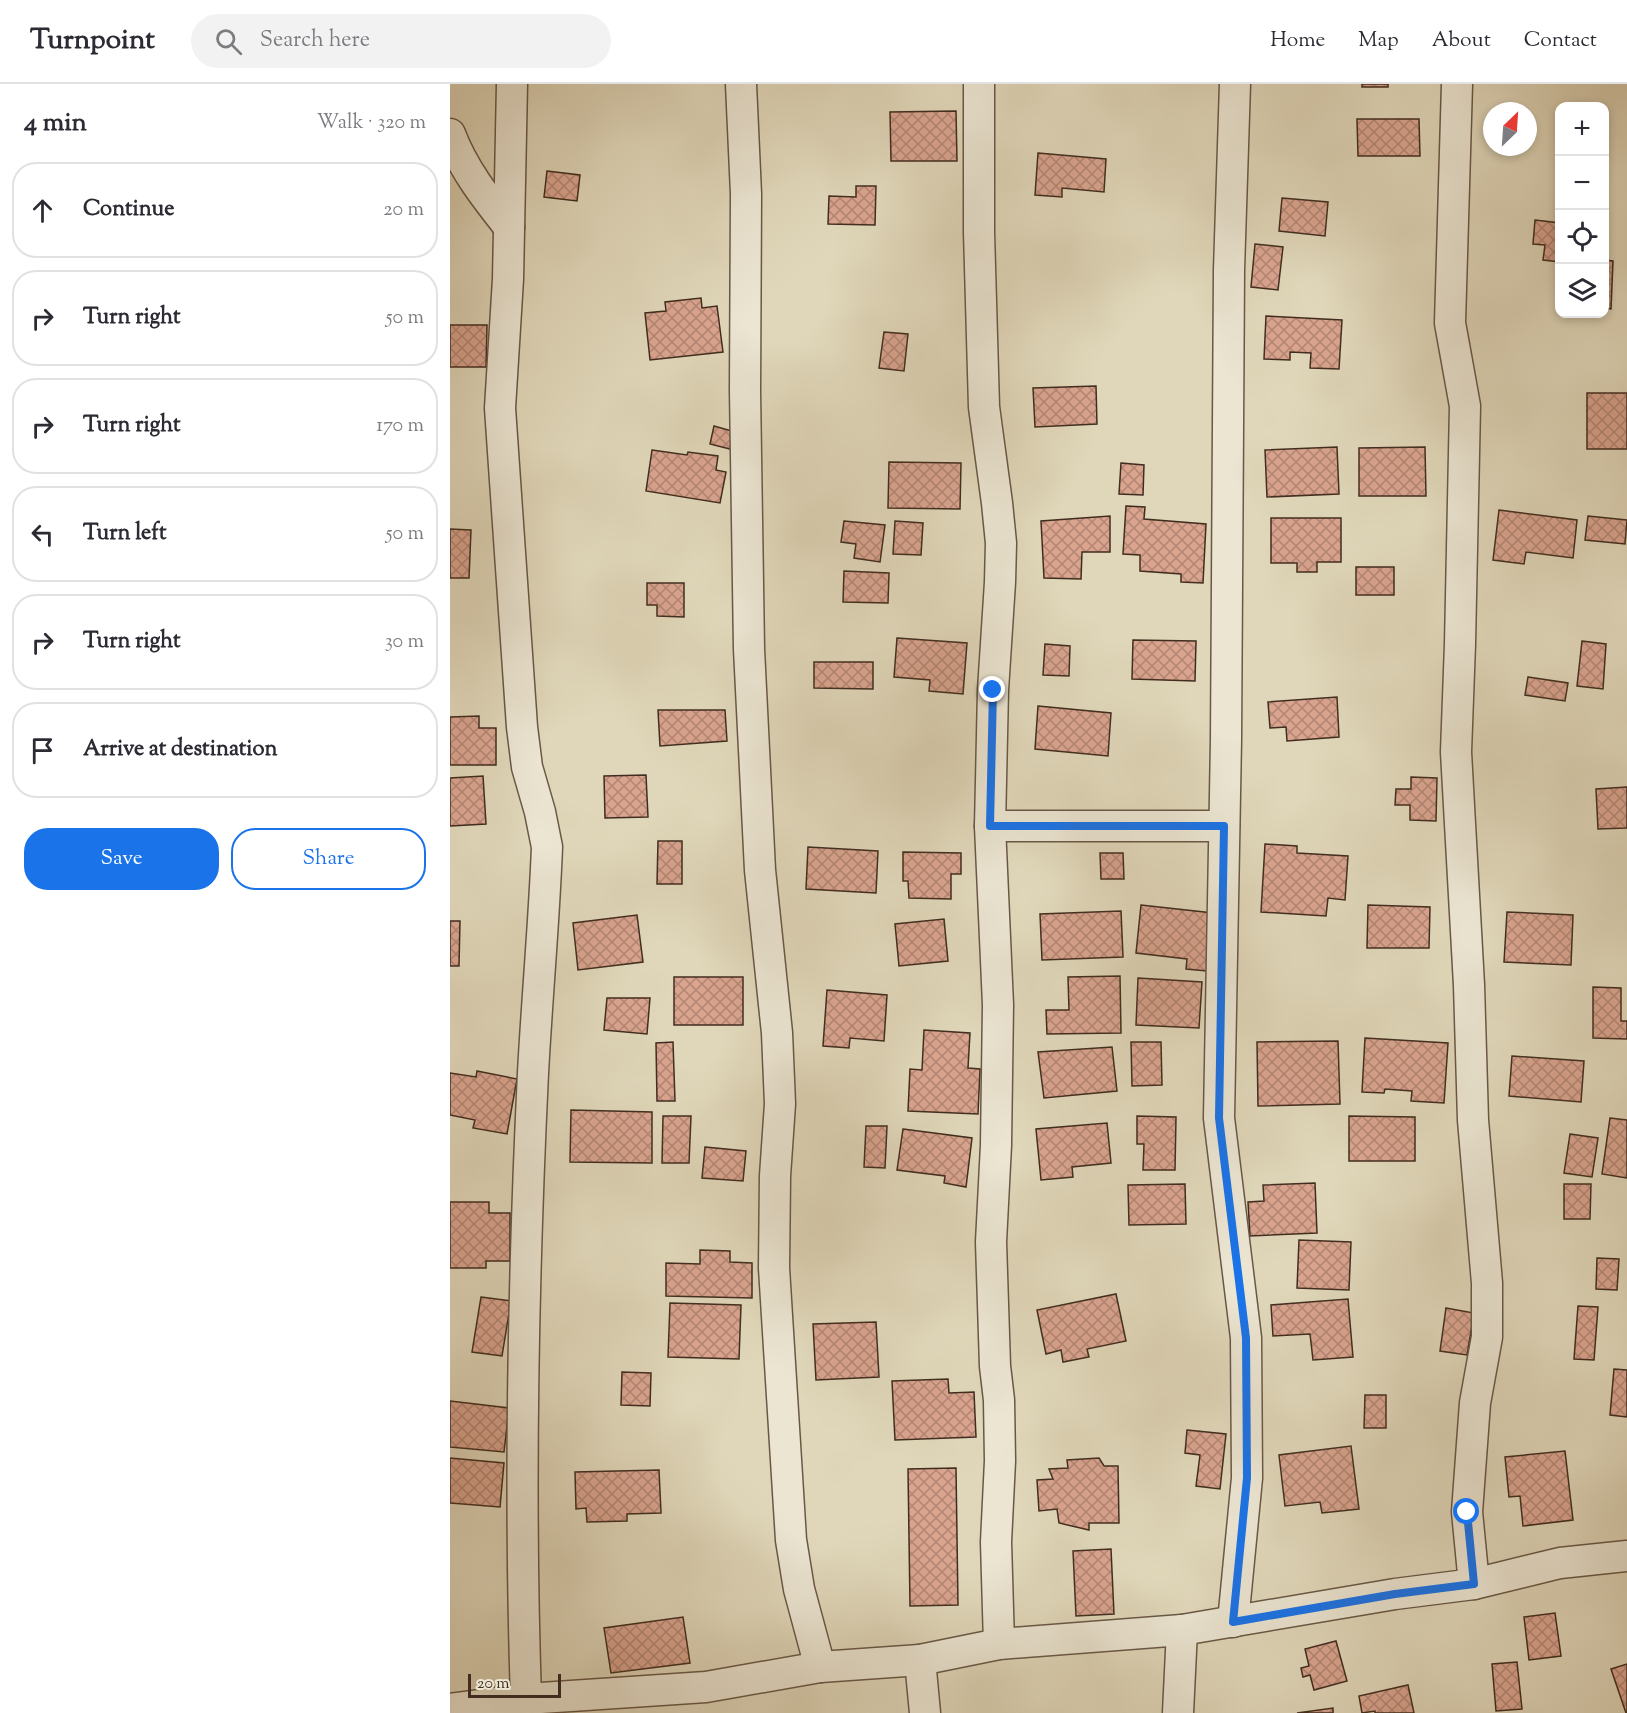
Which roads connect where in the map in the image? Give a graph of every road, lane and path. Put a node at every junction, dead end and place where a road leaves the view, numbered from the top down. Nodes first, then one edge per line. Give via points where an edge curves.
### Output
1 (512, 84) edge
2 (741, 84) edge
3 (979, 84) edge
4 (1235, 84) edge
5 (1457, 84) edge
6 (450, 134) edge
7 (509, 227) junction
8 (990, 826) junction
9 (1224, 826) junction
10 (1627, 1556) edge
11 (1474, 1584) junction
12 (1233, 1622) junction
13 (1182, 1630) junction
14 (999, 1644) junction
15 (920, 1660) junction
16 (820, 1667) junction
17 (526, 1699) junction
18 (706, 1700) edge
19 (457, 1710) edge
20 (925, 1713) edge
21 (1178, 1713) edge

1 - 7 street
2 - 16 street via 746,194 749,649 760,870 777,1033 780,1104 774,1268 791,1540 799,1589
3 - 8 street via 984,407 1000,543
4 - 9 street via 1229,270
5 - 11 street via 1450,323 1465,406 1456,752 1473,1120 1487,1283 1487,1337 1475,1403 1467,1512
6 - 7 street via 481,192
7 - 17 street via 500,408 504,479 522,727 527,767 547,847 533,1073 524,1346 522,1571
8 - 9 street
8 - 14 street via 998,1005 991,1242 999,1400
9 - 12 street via 1219,1118 1246,1349 1247,1478
10 - 11 street via 1560,1563
11 - 12 street
12 - 13 street
13 - 14 street
13 - 21 street
14 - 15 street
15 - 16 street
15 - 20 street
16 - 18 street
17 - 18 street
17 - 19 street

